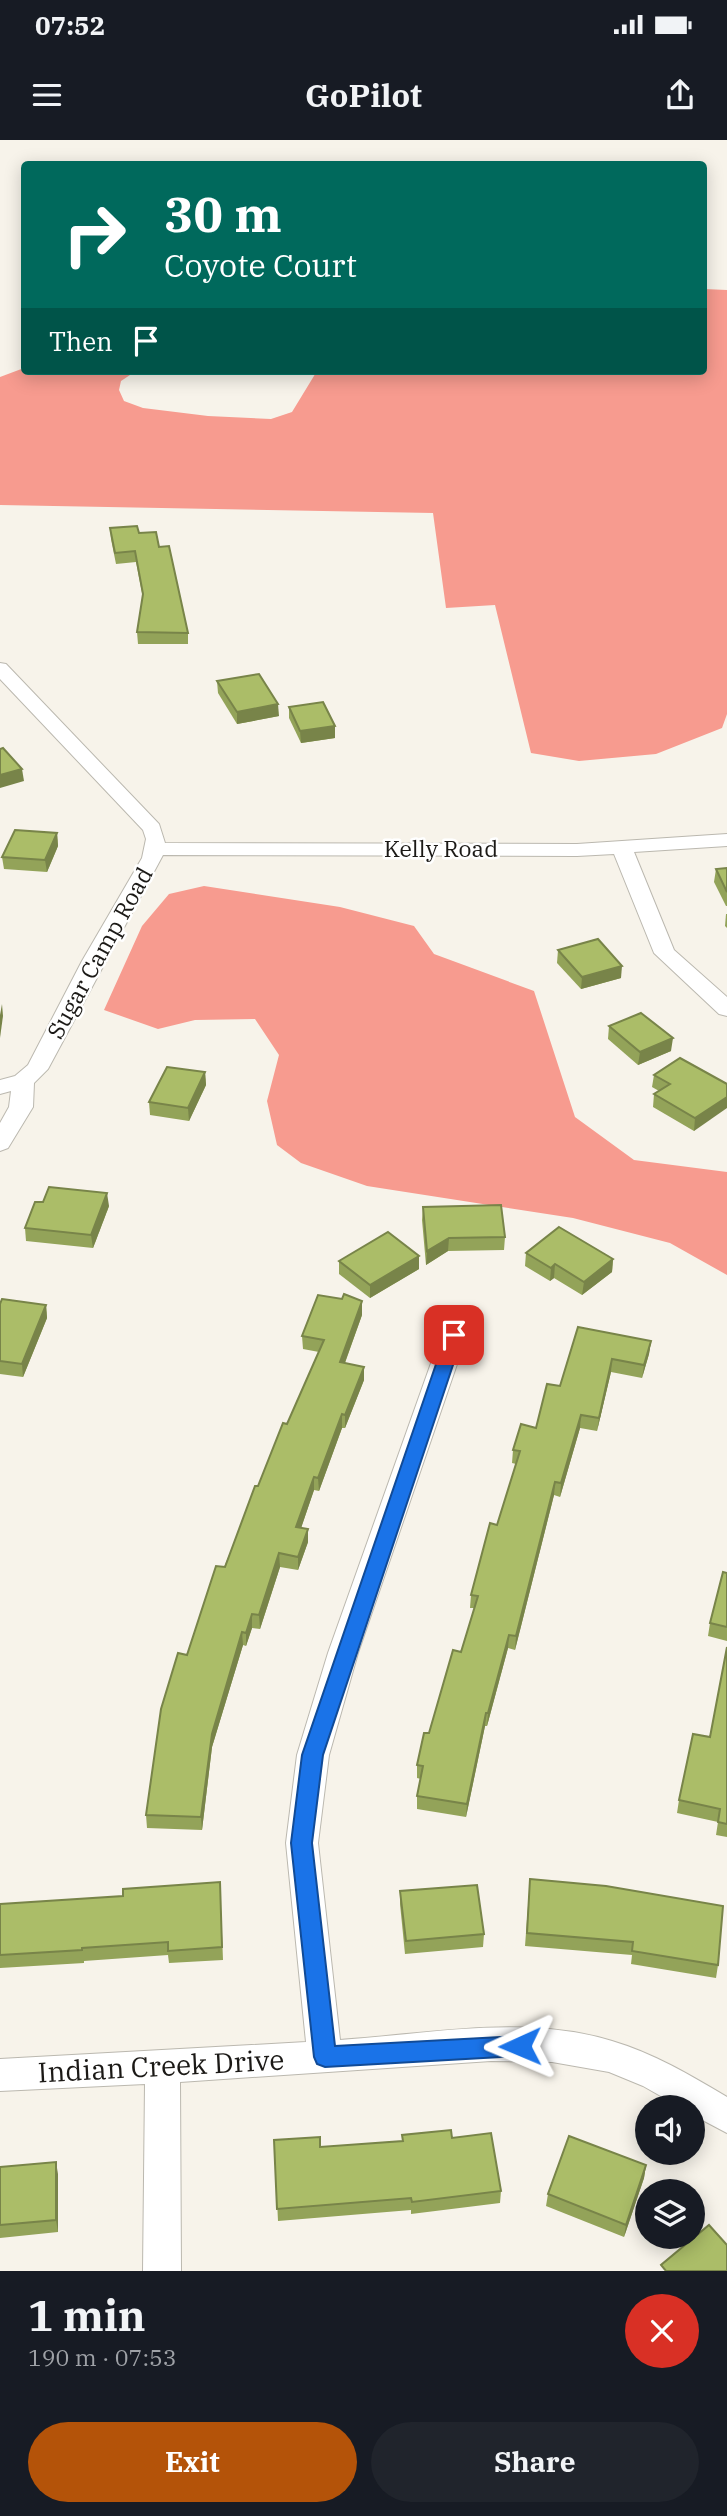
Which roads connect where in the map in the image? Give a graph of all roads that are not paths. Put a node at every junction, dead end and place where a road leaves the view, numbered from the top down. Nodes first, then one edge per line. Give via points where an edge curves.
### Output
1 (0, 668) edge
2 (727, 841) edge
3 (622, 847) junction
4 (155, 849) junction
5 (727, 1010) edge
6 (23, 1081) junction
7 (0, 1087) edge
8 (0, 1143) edge
9 (454, 1335) dead end
10 (325, 2057) junction
11 (163, 2068) junction
12 (0, 2075) edge
13 (727, 2116) edge
14 (162, 2271) edge

1 - 4 street, Sugar Camp Road via 152,828
2 - 3 street, Kelly Road
3 - 4 street, Kelly Road
3 - 5 street via 665,953
4 - 6 street, Sugar Camp Road via 37,1069
6 - 7 street
6 - 8 street, Sugar Camp Road via 21,1107
9 - 10 street via 343,1653 313,1755 302,1843
10 - 11 street, Indian Creek Drive
10 - 13 street, Indian Creek Drive via 500,2045 560,2047 609,2056 673,2084
11 - 12 street, Indian Creek Drive
11 - 14 street

